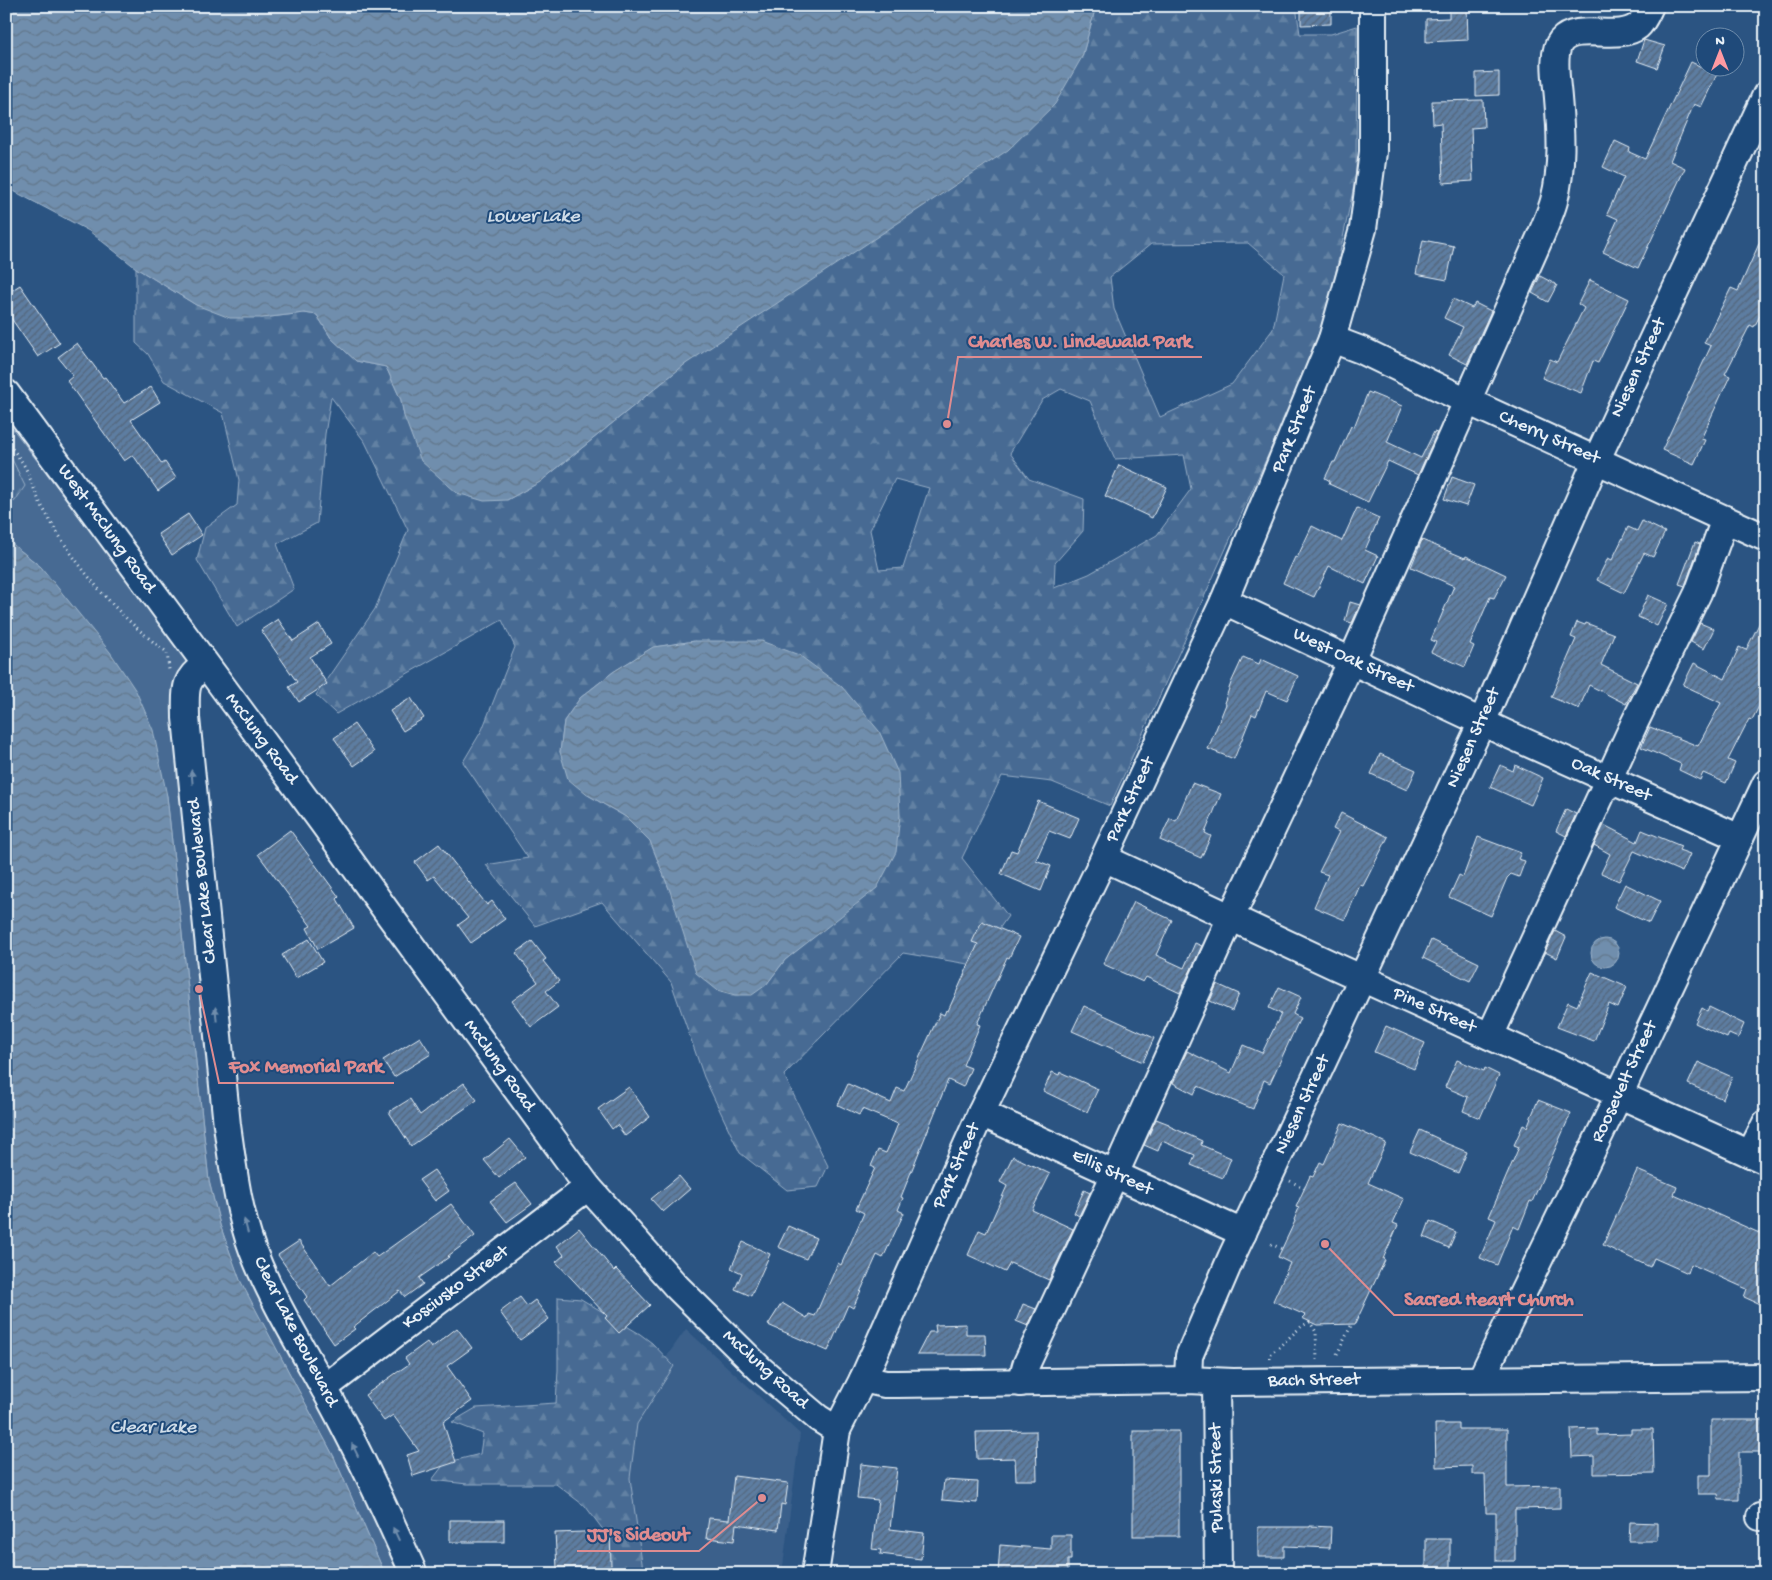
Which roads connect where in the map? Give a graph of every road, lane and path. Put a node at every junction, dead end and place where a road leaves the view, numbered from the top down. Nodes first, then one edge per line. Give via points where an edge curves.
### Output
1 (1372, 6) edge
2 (1650, 6) edge
3 (1766, 95) edge
4 (1332, 340) junction
5 (6, 393) edge
6 (1467, 401) junction
7 (6, 441) edge
8 (1597, 459) junction
9 (1725, 519) junction
10 (1766, 538) edge
11 (1224, 601) junction
12 (167, 652) dead end
13 (1352, 660) junction
14 (205, 664) junction
15 (1482, 722) junction
16 (1608, 779) junction
17 (1766, 783) edge
18 (1740, 838) junction
19 (1104, 858) junction
20 (1231, 917) junction
21 (1363, 978) junction
22 (1490, 1036) junction
23 (1619, 1095) junction
24 (981, 1113) junction
25 (1766, 1123) edge
26 (1758, 1158) edge
27 (1115, 1174) junction
28 (588, 1187) junction
29 (1243, 1233) junction
30 (1270, 1244) dead end
31 (1282, 1249) dead end
32 (1310, 1322) dead end
33 (1351, 1326) dead end
34 (1337, 1354) dead end
35 (1766, 1377) edge
36 (864, 1379) junction
37 (1481, 1379) junction
38 (1188, 1380) junction
39 (1316, 1381) junction
40 (1216, 1382) junction
41 (1021, 1383) junction
42 (324, 1388) junction
43 (837, 1430) junction
44 (414, 1574) edge
45 (815, 1574) edge
46 (1218, 1574) edge

1 - 4 street, Park Street via 1373,152 1363,229
2 - 6 street via 1638,26 1623,32 1567,35 1560,42 1556,52 1556,72 1561,131 1554,201
3 - 8 street, Niesen Street
4 - 6 street, Cherry Street via 1361,350
4 - 11 street, Park Street
5 - 14 street, West McClung Road
6 - 8 street, Cherry Street
6 - 13 street
7 - 12 path via 25,468 42,508 70,552 106,598 146,638
8 - 9 street, Cherry Street
8 - 15 street, Niesen Street
9 - 10 street, Cherry Street
9 - 16 street via 1698,593
11 - 13 street, West Oak Street
11 - 19 street, Park Street
13 - 15 street, West Oak Street
13 - 20 street
14 - 28 street, McClung Road
42 -> 14 street, Clear Lake Boulevard via 288,1324 253,1251 232,1165 186,718 188,681
15 - 16 street, Oak Street
15 - 21 street, Niesen Street
16 - 18 street, Oak Street
16 - 22 street
17 - 18 street, Roosevelt Street
18 - 23 street, Roosevelt Street
19 - 20 street, Pine Street
19 - 24 street, Park Street
20 - 21 street, Pine Street
20 - 27 street
21 - 22 street, Pine Street
21 - 29 street, Niesen Street
22 - 23 street, Pine Street
23 - 26 street, Pine Street
23 - 37 street, Roosevelt Street
24 - 27 street, Ellis Street
24 - 36 street, Park Street
25 - 26 street
27 - 29 street, Ellis Street
27 - 41 street via 1026,1365
28 - 42 street, Kosciusko Street
28 - 43 street, McClung Road via 677,1287 760,1369
29 - 38 street, Niesen Street via 1189,1356
30 - 31 path
32 - 39 path via 1316,1332
33 - 34 path
35 - 37 street, Bach Street
36 - 41 street, Bach Street via 885,1384
36 - 43 street, Park Street
37 - 39 street, Bach Street
38 - 40 street, Bach Street
38 - 41 street, Bach Street
39 - 40 street, Bach Street
40 - 46 street, Pulaski Street
44 -> 42 street, Clear Lake Boulevard
43 - 45 street, Park Street

